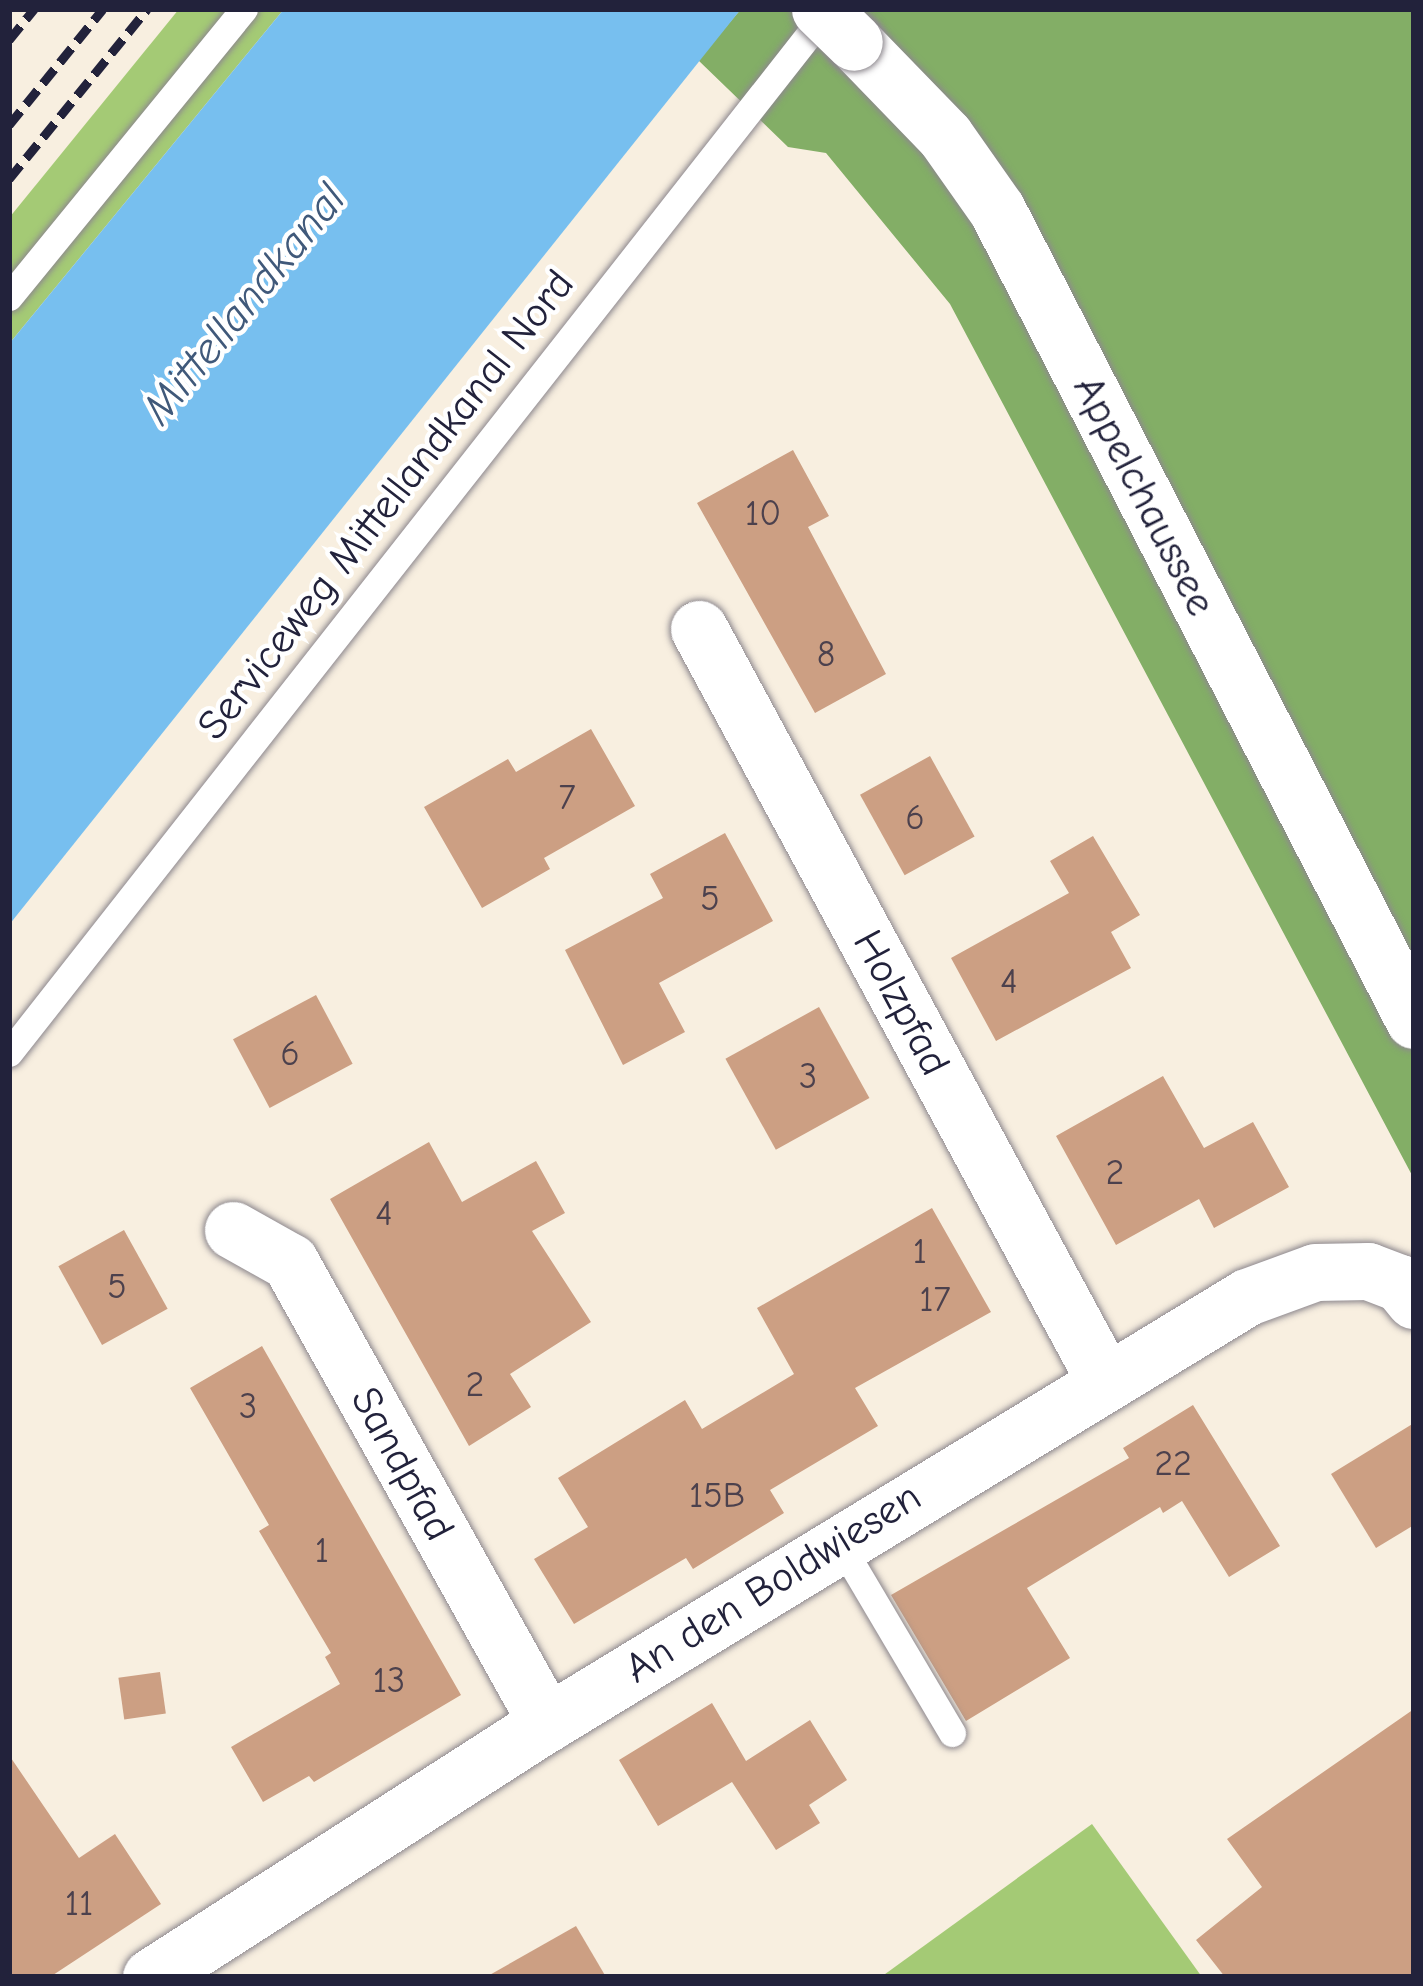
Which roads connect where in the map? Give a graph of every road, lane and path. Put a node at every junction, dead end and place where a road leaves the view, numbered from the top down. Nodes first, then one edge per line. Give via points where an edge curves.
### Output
1 (244, 9) edge
2 (834, 20) edge
3 (9, 297) edge
4 (699, 629) dead end
5 (1414, 1020) edge
6 (9, 1053) edge
7 (232, 1230) dead end
8 (1414, 1300) edge
9 (1103, 1377) junction
10 (839, 1542) junction
11 (547, 1723) junction
12 (952, 1733) dead end
13 (151, 1977) edge

1 - 3 lane
2 - 5 street, Appelchaussee via 945,136 997,210
2 - 6 lane, Serviceweg Mittellandkanal Nord
4 - 9 street, Holzpfad
7 - 11 street, Sandpfad via 290,1262
8 - 9 street, An den Boldwiesen via 1400,1283 1368,1271 1315,1272 1247,1297
9 - 10 street, An den Boldwiesen
10 - 11 street, An den Boldwiesen
10 - 12 lane
11 - 13 street, An den Boldwiesen

